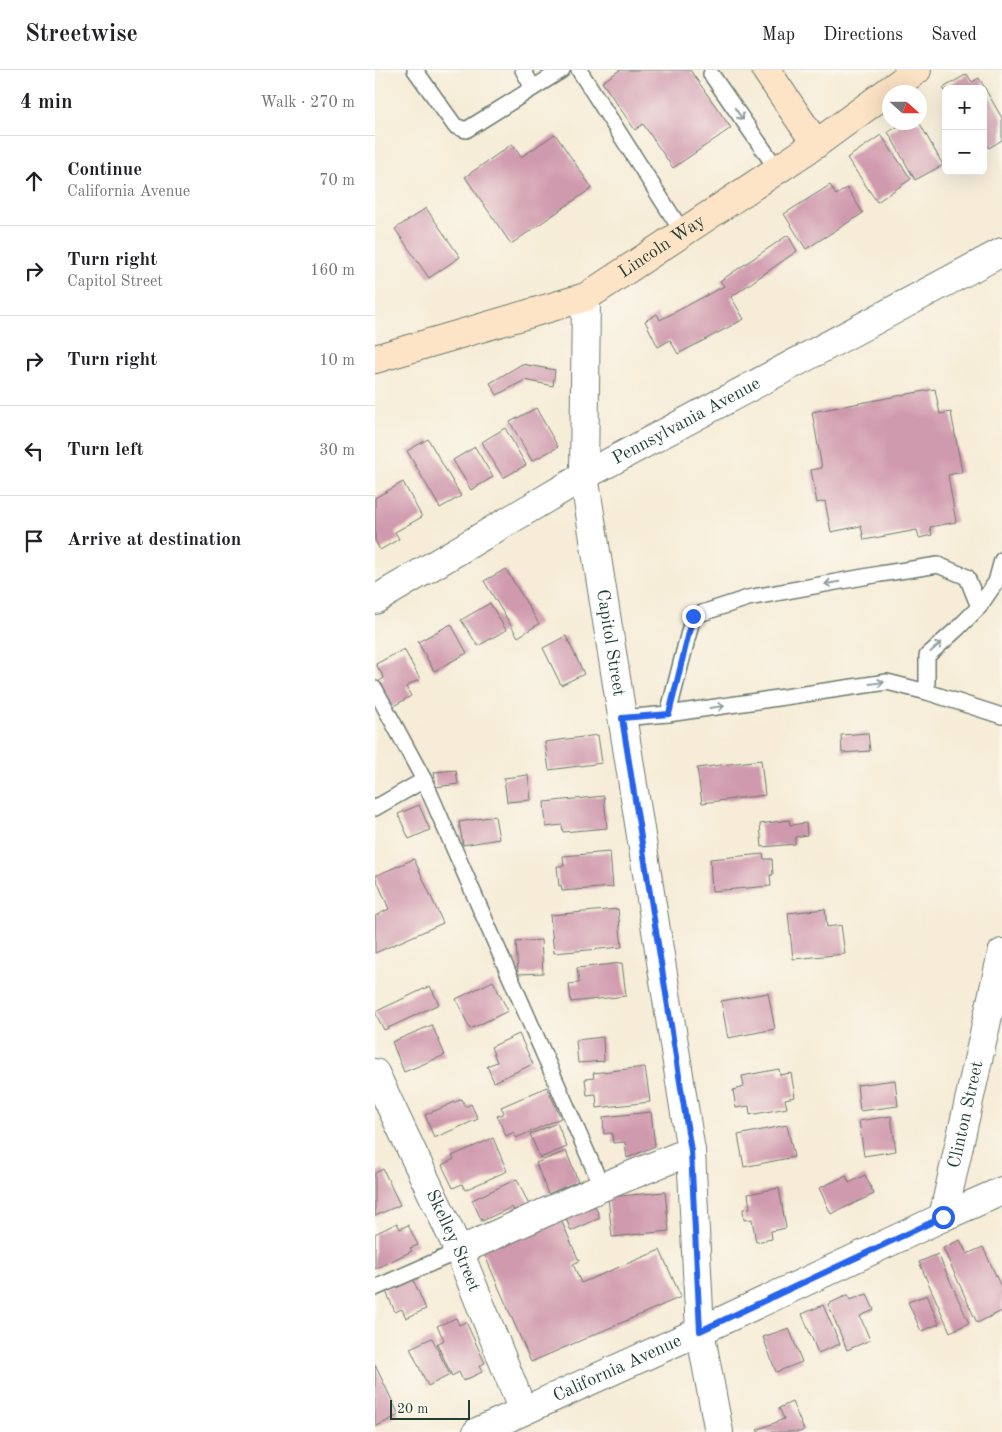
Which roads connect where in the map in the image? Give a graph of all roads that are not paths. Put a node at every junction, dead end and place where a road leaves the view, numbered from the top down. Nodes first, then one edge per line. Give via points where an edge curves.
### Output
1 (415, 70) edge
2 (523, 70) edge
3 (563, 70) edge
4 (579, 70) edge
5 (766, 70) edge
6 (917, 70) edge
7 (711, 74) dead end
8 (533, 88) junction
9 (816, 144) junction
10 (777, 169) junction
11 (683, 233) junction
12 (1002, 252) edge
13 (586, 297) junction
14 (375, 359) edge
15 (583, 476) junction
16 (1002, 560) edge
17 (375, 600) edge
18 (979, 607) junction
19 (375, 689) edge
20 (927, 692) junction
21 (669, 714) junction
22 (1002, 716) edge
23 (622, 718) junction
24 (424, 780) junction
25 (375, 808) edge
26 (1002, 953) edge
27 (375, 1073) edge
28 (691, 1151) junction
29 (602, 1187) junction
30 (1002, 1191) edge
31 (943, 1217) junction
32 (459, 1251) junction
33 (375, 1288) edge
34 (700, 1331) junction
35 (523, 1411) junction
36 (477, 1432) edge
37 (719, 1432) edge

1 - 8 lane via 455,126 466,130
2 - 8 lane
3 - 8 lane
4 - 11 lane
5 - 9 main road
6 - 9 main road, Lincoln Way
7 -> 10 lane
9 - 10 main road, Lincoln Way
10 - 11 main road, Lincoln Way
11 - 13 main road, Lincoln Way
12 - 15 street, Pennsylvania Avenue
13 - 14 main road, Lincoln Way
13 - 15 street, Capitol Street
15 - 17 street, Pennsylvania Avenue
15 - 23 street, Capitol Street
16 - 18 lane via 996,582
20 -> 18 lane via 927,656
18 -> 21 lane via 967,577 938,565 748,598 693,616
19 - 24 lane
21 -> 20 lane via 887,682
20 - 22 lane
21 - 23 lane
23 - 28 street, Capitol Street
24 - 25 lane
24 - 29 lane
26 - 31 street, Clinton Street
27 - 32 street, Skelley Street
28 - 29 street
28 - 34 street, Capitol Street
29 - 32 street
30 - 31 street, California Avenue
31 - 34 street, California Avenue
32 - 33 lane
32 - 35 street, Skelley Street
34 - 35 street, California Avenue
34 - 37 street, Capitol Street
35 - 36 street, California Avenue

